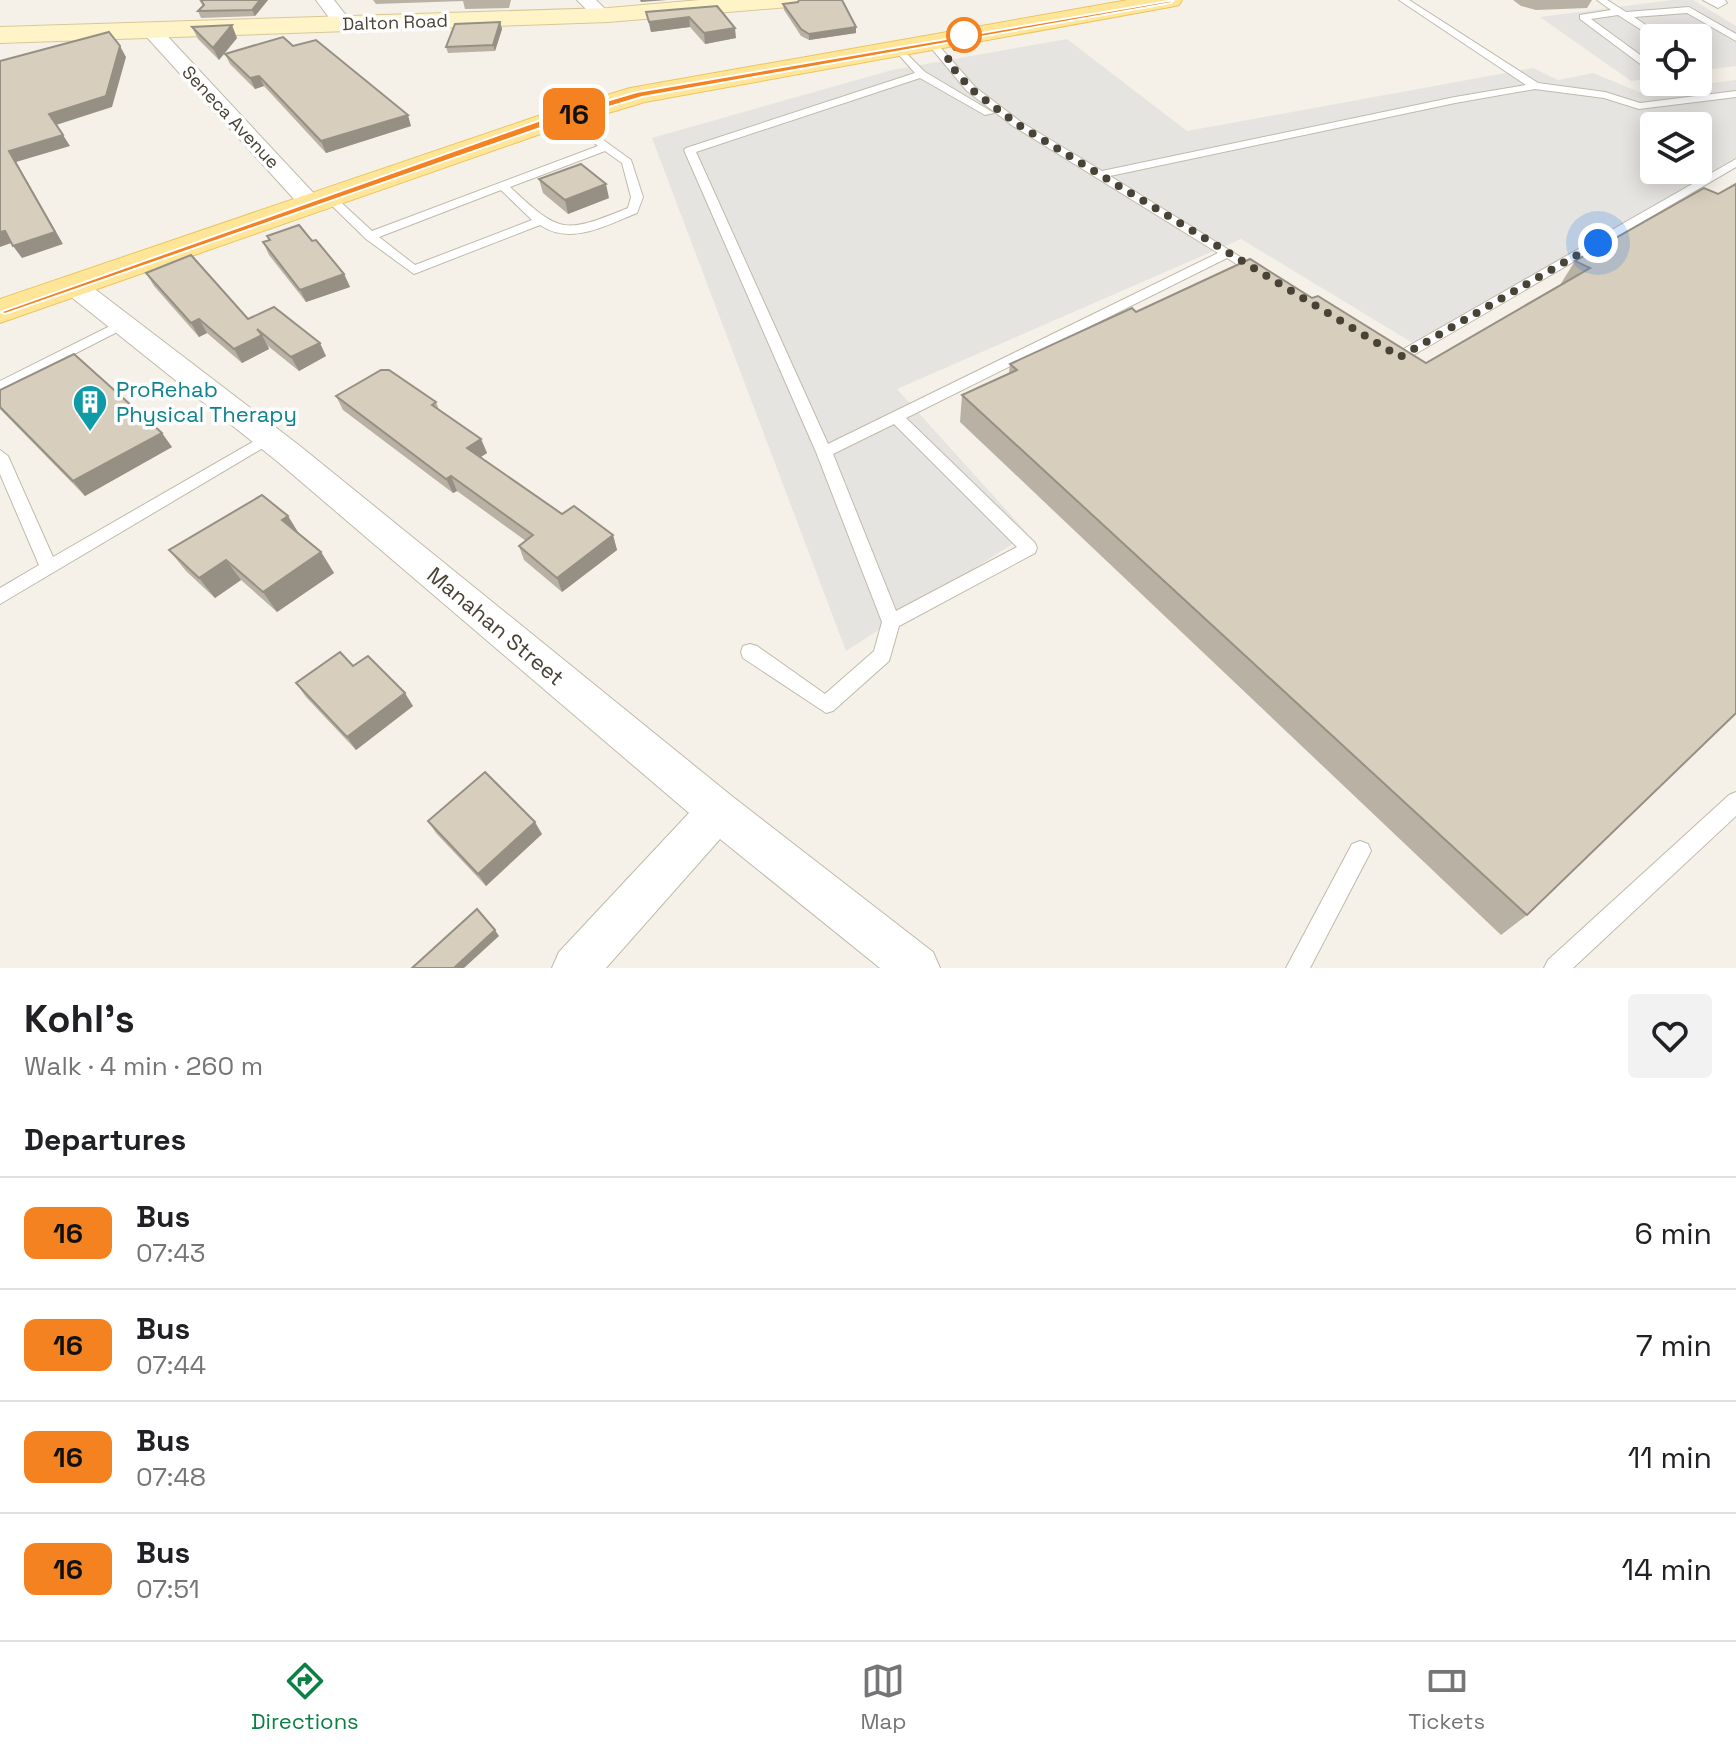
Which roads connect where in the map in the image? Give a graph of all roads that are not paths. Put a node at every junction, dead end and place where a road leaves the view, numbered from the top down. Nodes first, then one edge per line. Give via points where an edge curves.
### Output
1 (325, 0) edge
2 (787, 0) edge
3 (1170, 0) edge
4 (1403, 0) edge
5 (1416, 0) edge
6 (1601, 0) edge
7 (594, 8) edge
8 (1621, 13) junction
9 (343, 23) junction
10 (1640, 25) edge
11 (1449, 28) junction
12 (151, 30) junction
13 (0, 35) edge
14 (1736, 38) edge
15 (930, 41) junction
16 (897, 47) junction
17 (1640, 60) edge
18 (921, 74) junction
19 (1535, 86) junction
20 (1736, 94) edge
21 (566, 116) junction
22 (1017, 124) junction
23 (607, 146) junction
24 (1736, 162) edge
25 (1100, 175) junction
26 (503, 186) junction
27 (637, 197) junction
28 (320, 200) junction
29 (622, 202) dead end
30 (577, 219) dead end
31 (540, 221) junction
32 (553, 228) junction
33 (370, 236) junction
34 (1228, 253) junction
35 (1268, 277) edge
36 (74, 286) junction
37 (0, 312) edge
38 (122, 324) junction
39 (1374, 341) edge
40 (0, 387) edge
41 (896, 417) junction
42 (268, 438) junction
43 (824, 452) junction
44 (0, 456) edge
45 (49, 568) junction
46 (0, 597) edge
47 (891, 622) junction
48 (750, 652) dead end
49 (1736, 802) edge
50 (718, 811) junction
51 (1360, 851) dead end
52 (575, 968) edge
53 (917, 968) edge
54 (1298, 968) edge
55 (1556, 968) edge

1 - 9 street
2 - 7 street, Dalton Road
3 - 15 main road
4 - 11 lane
5 - 11 lane
6 - 8 lane
7 - 9 street, Dalton Road
8 - 10 lane
8 - 14 lane via 1689,10
8 - 17 lane via 1583,17
9 - 12 street, Dalton Road
11 - 19 lane
12 - 13 street, Dalton Road
12 - 28 street, Seneca Avenue
15 - 16 main road
15 - 22 lane via 971,89
16 - 18 lane
16 - 21 main road via 673,87
18 - 22 lane
18 - 43 lane via 690,150
19 - 20 lane via 1605,95 1639,106
19 - 25 lane
21 - 23 lane
21 - 28 main road
22 - 25 lane
23 - 26 lane
23 - 27 lane via 627,162
24 - 39 lane via 1400,357
25 - 34 lane
26 - 31 lane
26 - 33 lane
27 - 29 lane
27 - 32 lane via 633,210 580,232
28 - 33 lane
28 - 36 main road
30 - 32 lane
31 - 32 lane
31 - 33 lane via 414,270
34 - 35 lane
34 - 41 lane
36 - 37 main road
36 - 38 street, Manahan Street
38 - 40 lane
38 - 42 street, Manahan Street
41 - 43 lane
41 - 47 lane via 1029,548
42 - 45 lane
42 - 50 street, Manahan Street
43 - 47 lane
44 - 45 lane
45 - 46 lane
47 - 48 lane via 882,655 826,705
49 - 55 lane
50 - 52 street
50 - 53 street, Manahan Street
51 - 54 lane

